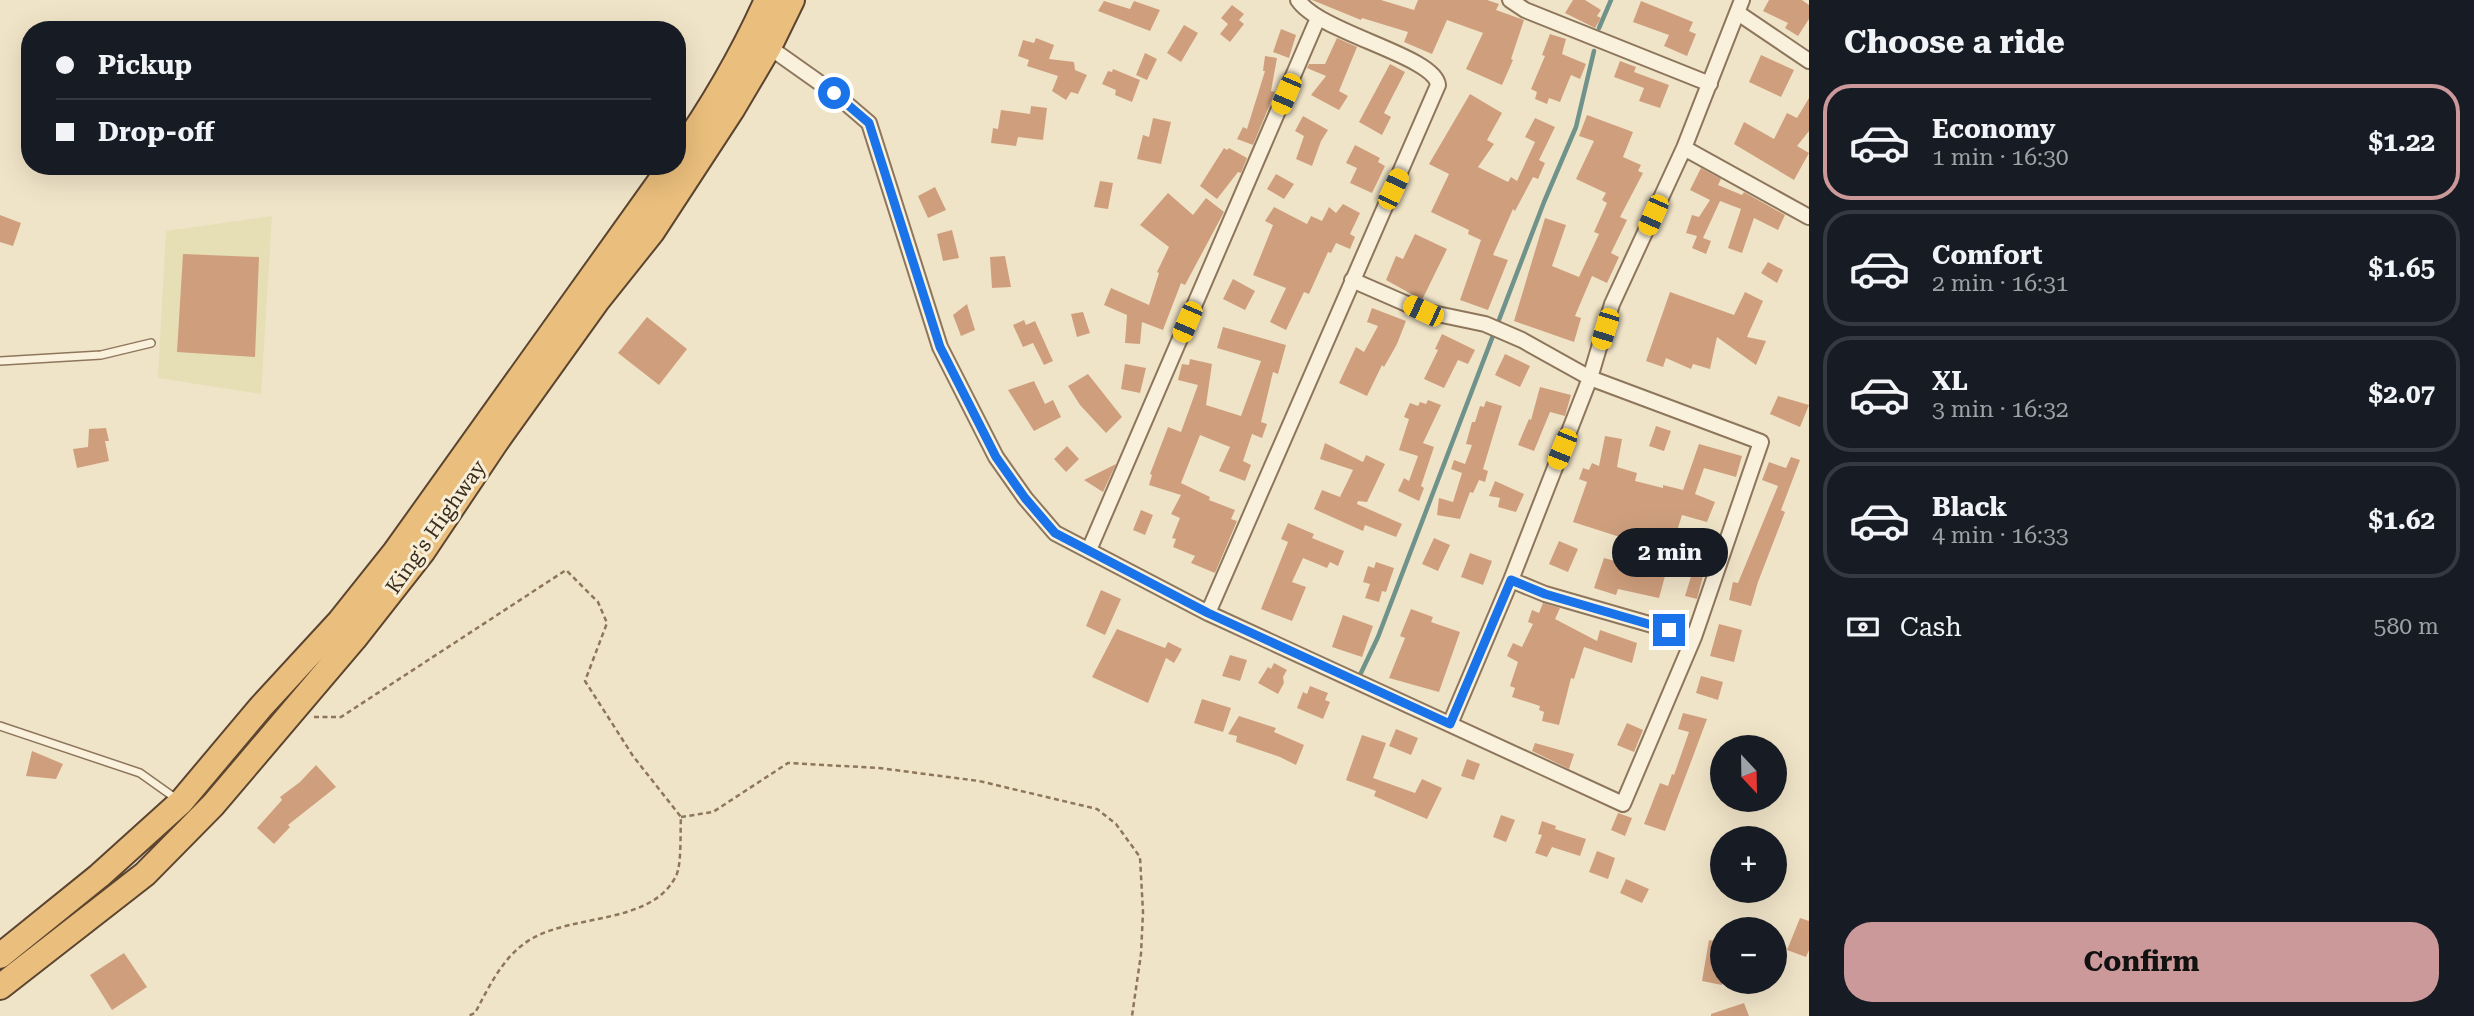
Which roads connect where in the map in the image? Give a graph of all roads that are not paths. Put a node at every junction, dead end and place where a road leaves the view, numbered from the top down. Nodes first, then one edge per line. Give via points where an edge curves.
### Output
1 (767, 0) edge
2 (792, 0) edge
3 (1298, 0) edge
4 (1510, 0) edge
5 (1740, 6) edge
6 (1318, 18) junction
7 (769, 47) junction
8 (1809, 61) edge
9 (1710, 84) junction
10 (686, 144) edge
11 (1684, 148) junction
12 (665, 175) edge
13 (1809, 217) edge
14 (1352, 279) junction
15 (152, 343) dead end
16 (0, 361) edge
17 (1590, 378) junction
18 (1089, 550) junction
19 (1511, 580) junction
20 (1208, 613) junction
21 (1694, 637) junction
22 (1450, 724) junction
23 (0, 726) edge
24 (181, 802) junction
25 (0, 956) edge
26 (0, 987) edge

1 - 10 highway via 748,43
2 - 7 highway, King's Highway
3 - 6 street
4 - 9 street
5 - 8 street
5 - 9 street
6 - 14 street via 1427,68 1438,80
6 - 18 street
7 - 18 street via 869,123 940,347 996,457 1055,533
7 - 26 highway, King's Highway via 652,232 597,301 422,551 354,639 213,804 145,874
9 - 11 street
11 - 13 street
11 - 17 street via 1612,304
12 - 24 highway, King's Highway via 395,552
14 - 17 street via 1423,311 1485,324
14 - 20 street
15 - 16 lane via 101,355
17 - 19 street
17 - 21 street via 1761,442
18 - 20 street
19 - 21 street
19 - 22 street
20 - 22 street
21 - 22 street via 1623,804
23 - 24 lane via 140,773
24 - 25 highway, King's Highway

